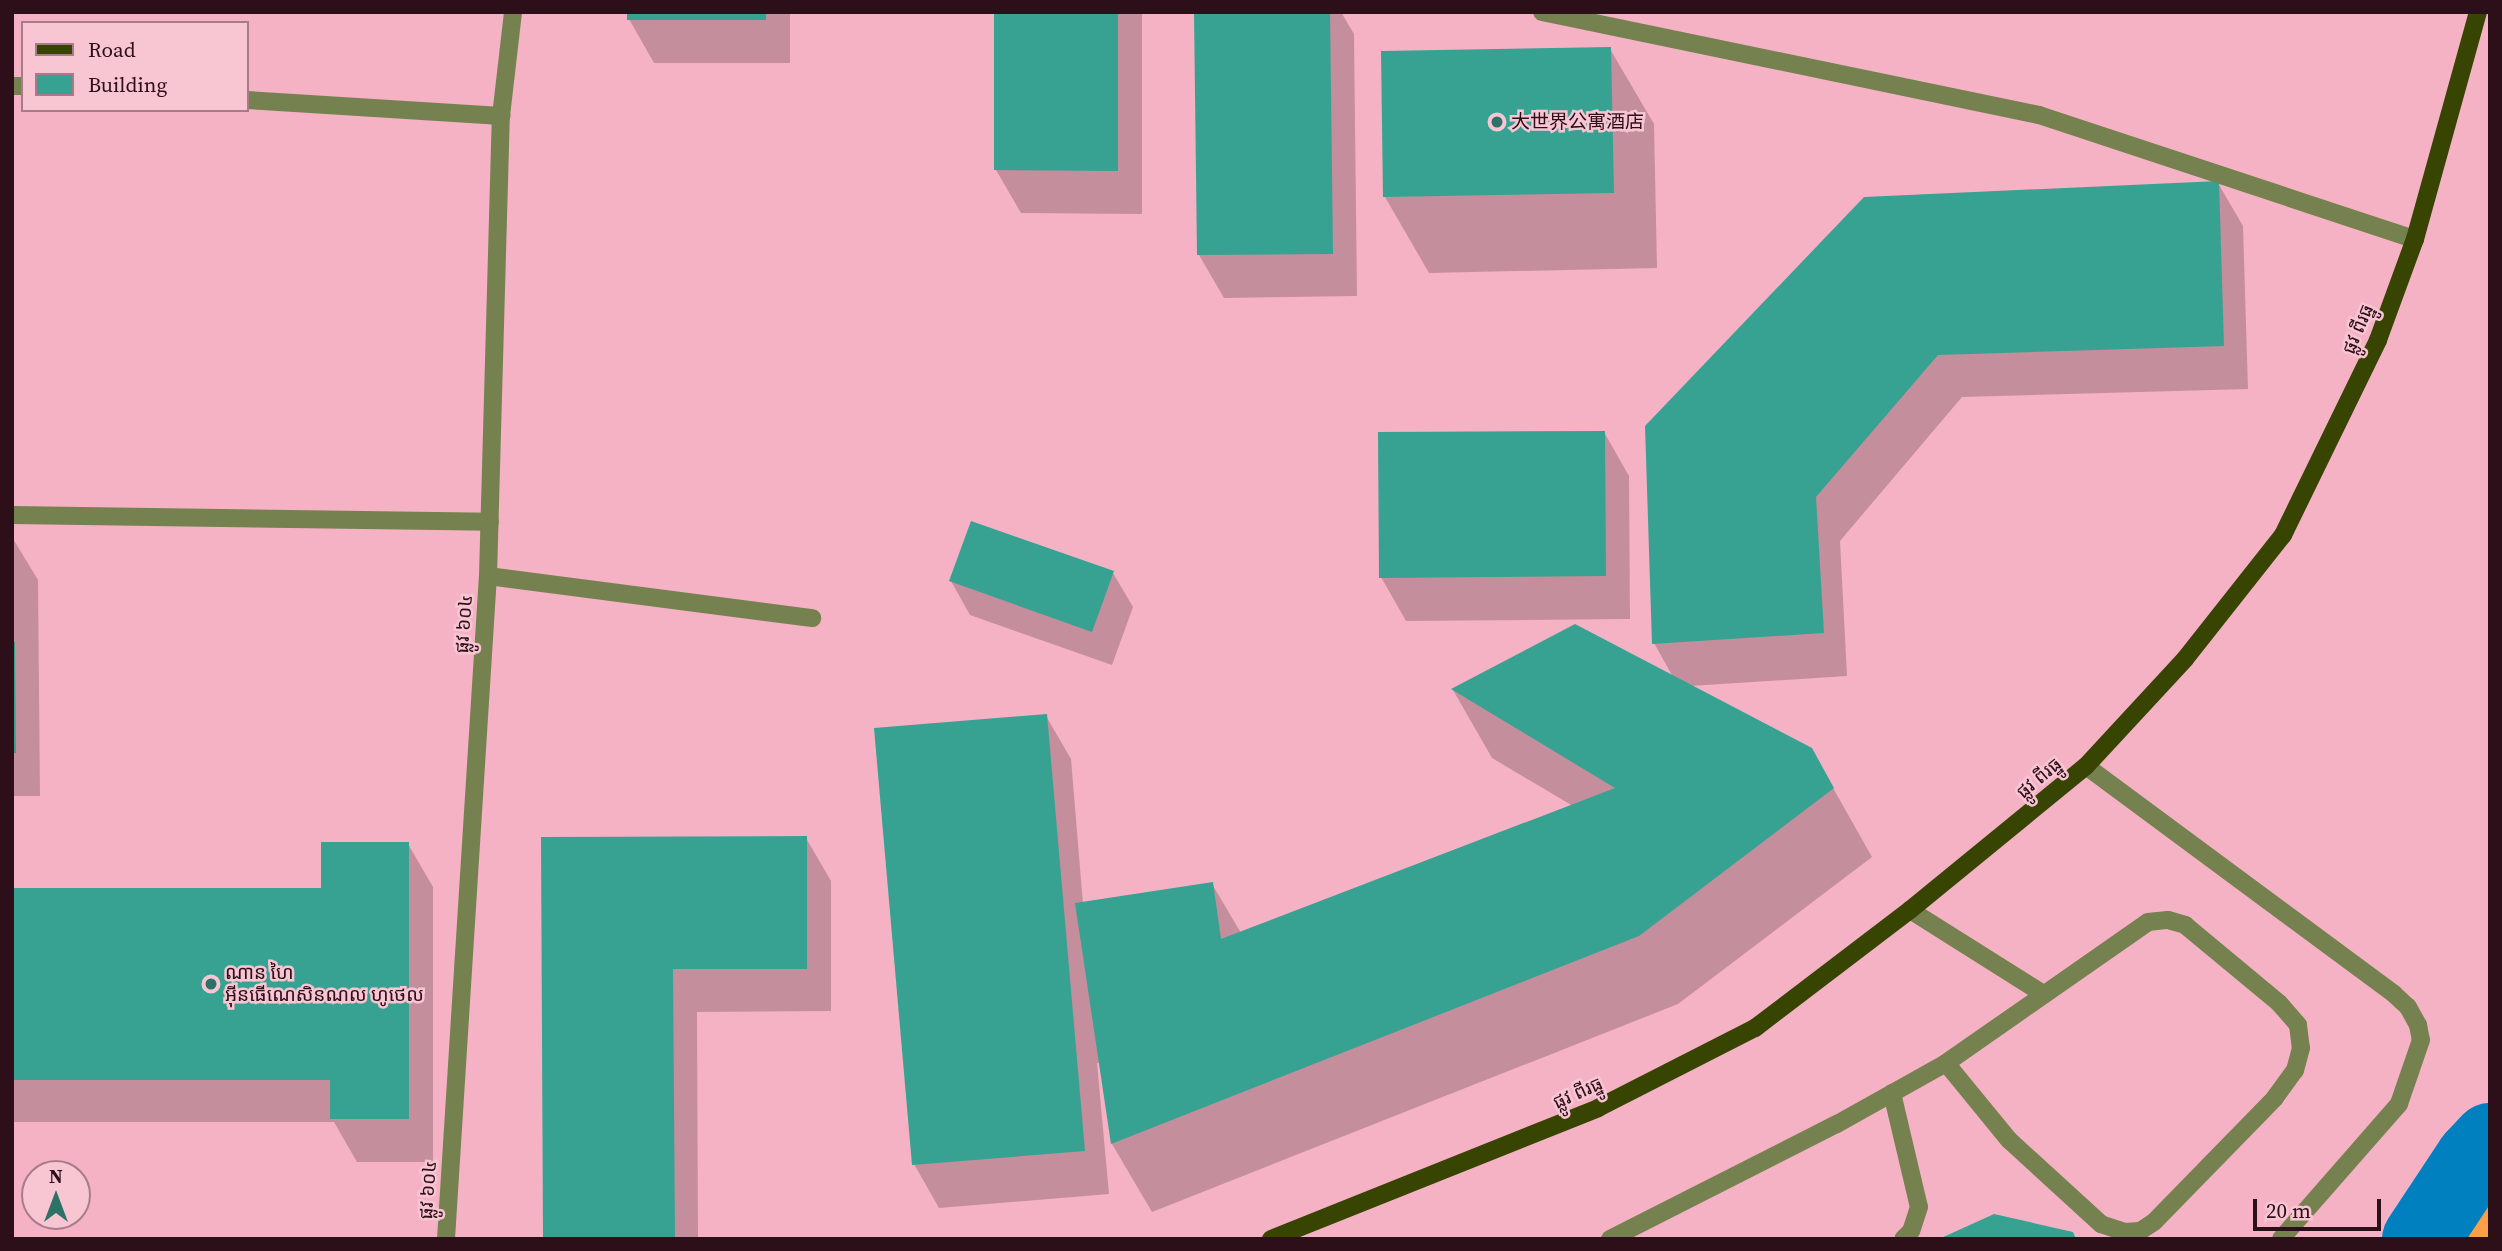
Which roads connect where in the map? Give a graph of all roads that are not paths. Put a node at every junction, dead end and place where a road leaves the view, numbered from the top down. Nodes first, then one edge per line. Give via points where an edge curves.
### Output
1 (513, 12) edge
2 (1542, 12) edge
3 (2479, 12) edge
4 (248, 100) edge
5 (501, 116) junction
6 (2415, 239) junction
7 (12, 515) edge
8 (490, 522) junction
9 (488, 576) junction
10 (812, 618) dead end
11 (2086, 766) junction
12 (1910, 910) junction
13 (2042, 993) junction
14 (1946, 1062) junction
15 (1892, 1093) junction
16 (1631, 1235) edge
17 (446, 1239) edge
18 (1271, 1239) edge
19 (1610, 1239) edge
20 (1903, 1239) edge
21 (2281, 1239) edge

1 - 5 street, ផ្លូវ ៦០៤
2 - 6 street via 2039,115
3 - 6 main road, ផ្លូវ ពីរធ្នូ
4 - 5 street
5 - 8 street, ផ្លូវ ៦០៤
6 - 11 main road, ផ្លូវ ពីរធ្នូ via 2378,340 2283,535 2185,660
7 - 8 street
8 - 9 street, ផ្លូវ ៦០៤
9 - 10 street
9 - 17 street, ផ្លូវ ៦០៤
11 - 12 main road, ផ្លូវ ពីរធ្នូ
11 - 21 street via 2394,994 2418,1025 2421,1040 2399,1104
12 - 13 street
12 - 18 main road, ផ្លូវ ពីរធ្នូ via 1743,1034 1598,1108
13 - 14 street
13 - 14 street via 2148,922 2168,920 2185,925 2278,1003 2298,1025 2301,1048 2295,1070 2275,1098 2154,1222 2140,1231 2124,1232 2101,1224 2009,1140
14 - 15 street
15 - 16 street
15 - 20 street via 1919,1207 1911,1231
16 - 19 street

